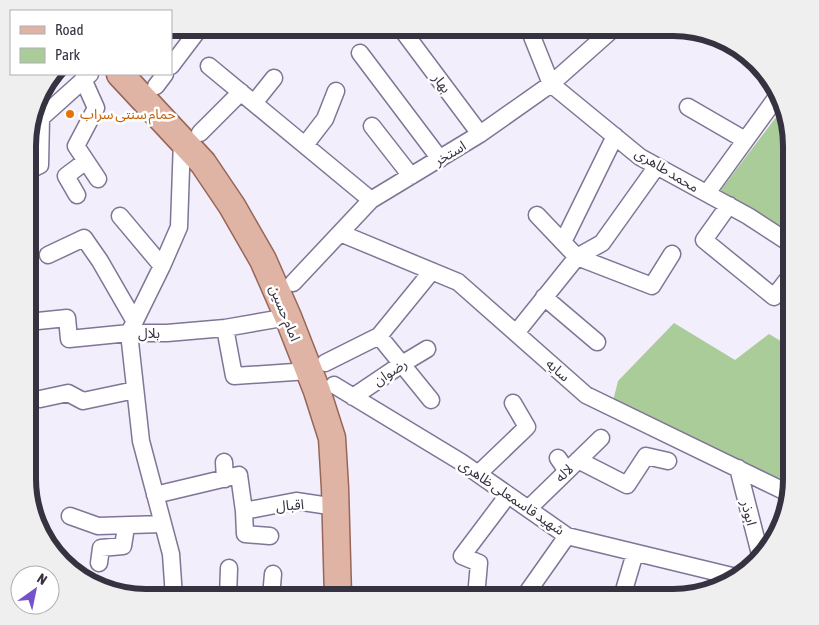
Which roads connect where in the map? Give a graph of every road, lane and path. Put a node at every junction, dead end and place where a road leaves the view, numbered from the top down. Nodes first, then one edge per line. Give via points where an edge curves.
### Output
1 (191, 36) edge
2 (407, 36) edge
3 (532, 36) edge
4 (605, 36) edge
5 (360, 53) dead end
6 (172, 59) edge
7 (209, 66) dead end
8 (121, 75) edge
9 (159, 75) edge
10 (87, 76) edge
11 (274, 78) dead end
12 (550, 84) junction
13 (336, 91) dead end
14 (241, 92) junction
15 (773, 102) edge
16 (254, 103) junction
17 (688, 106) dead end
18 (372, 126) dead end
19 (480, 134) junction
20 (191, 136) junction
21 (615, 136) junction
22 (745, 140) junction
23 (305, 145) junction
24 (440, 159) junction
25 (86, 161) junction
26 (657, 166) junction
27 (36, 167) edge
28 (411, 176) junction
29 (98, 179) dead end
30 (707, 193) junction
31 (77, 195) dead end
32 (372, 200) junction
33 (729, 205) junction
34 (537, 215) dead end
35 (120, 216) dead end
36 (340, 233) junction
37 (783, 239) edge
38 (563, 242) junction
39 (672, 254) dead end
40 (48, 255) dead end
41 (577, 257) junction
42 (162, 266) junction
43 (432, 270) junction
44 (293, 283) junction
45 (783, 285) edge
46 (544, 297) junction
47 (288, 318) junction
48 (36, 321) edge
49 (132, 327) junction
50 (225, 328) junction
51 (516, 333) junction
52 (379, 336) junction
53 (597, 342) dead end
54 (427, 349) dead end
55 (402, 364) junction
56 (327, 381) junction
57 (135, 390) junction
58 (40, 398) dead end
59 (431, 400) dead end
60 (514, 402) dead end
61 (601, 438) dead end
62 (668, 461) dead end
63 (224, 462) dead end
64 (568, 463) junction
65 (738, 468) junction
66 (478, 474) junction
67 (225, 479) junction
68 (782, 490) edge
69 (155, 495) junction
70 (508, 495) junction
71 (336, 507) junction
72 (528, 509) junction
73 (244, 511) junction
74 (70, 516) dead end
75 (163, 524) junction
76 (126, 526) junction
77 (270, 536) dead end
78 (567, 536) junction
79 (758, 547) edge
80 (635, 552) junction
81 (99, 563) dead end
82 (229, 568) dead end
83 (273, 574) dead end
84 (726, 575) edge
85 (173, 589) edge
86 (228, 589) edge
87 (272, 589) edge
88 (338, 589) edge
89 (356, 589) edge
90 (477, 589) edge
91 (530, 589) edge
92 (625, 589) edge

1 - 6 street
2 - 19 street, بهار
3 - 12 street
4 - 12 street, استخر
5 - 24 street
7 - 14 street
8 - 20 main road, امام حسین
9 - 20 main road, امام حسین
10 - 25 street via 96,108 76,146
10 - 27 street via 41,118 40,165
11 - 16 street
12 - 19 street, استخر
12 - 21 street, محمد طاهری
13 - 23 street via 325,119
14 - 16 street
14 - 20 street
15 - 22 street
16 - 23 street
17 - 22 street
18 - 28 street
19 - 24 street, استخر
20 - 42 street via 179,227
20 - 44 main road, امام حسین via 217,152 247,196
20 - 47 main road, امام حسین via 203,163 263,260
21 - 26 street, محمد طاهری
21 - 38 street
22 - 30 street
23 - 32 street
24 - 28 street, استخر
25 - 29 street
25 - 31 street via 66,176
26 - 30 street, محمد طاهری
26 - 41 street via 602,243
28 - 32 street, استخر
30 - 33 street, محمد طاهری
32 - 36 street, استخر
33 - 37 street, محمد طاهری
33 - 45 street via 704,240 774,297
34 - 38 street
35 - 42 street
36 - 43 street, سایه
36 - 44 street, استخر
38 - 41 street
39 - 41 street via 652,286
40 - 49 street via 84,238 100,261
41 - 46 street
42 - 49 street
43 - 51 street, سایه via 458,282
43 - 52 street
44 - 56 main road, امام حسین
46 - 51 street
46 - 53 street
47 - 50 street, بلال
47 - 56 main road, امام حسین
48 - 49 street, بلال via 67,318 69,339
49 - 50 street, بلال via 167,333
49 - 57 street
50 - 56 street via 234,376
51 - 65 street, سایه via 586,395
52 - 55 street
52 - 56 street
54 - 55 street, رضوان
55 - 56 street, رضوان
55 - 59 street
56 - 66 street, شهید قاسمعلی ظاهری
56 - 71 main road, امام حسین
56 - 89 main road, امام حسین via 349,435
57 - 58 street via 83,401 68,393
57 - 69 street via 141,441
60 - 66 street via 527,427
61 - 64 street, لاله
62 - 64 street via 646,456 626,485
63 - 67 street
64 - 72 street, لاله
65 - 68 street, سایه
65 - 79 street, ابوذر
66 - 70 street, شهید قاسمعلی ظاهری
67 - 69 street
67 - 73 street via 239,475
69 - 75 street
70 - 72 street, شهید قاسمعلی ظاهری
70 - 90 street via 462,556 480,563
71 - 73 street, اقبال via 296,501
71 - 88 main road, امام حسین
72 - 78 street, شهید قاسمعلی ظاهری
73 - 77 street via 244,534
74 - 76 street via 98,526
75 - 76 street
75 - 85 street via 171,554
76 - 81 street via 123,546 101,548
78 - 80 street, شهید قاسمعلی ظاهری
78 - 91 street
80 - 84 street, شهید قاسمعلی ظاهری
80 - 92 street
82 - 86 street
83 - 87 street

